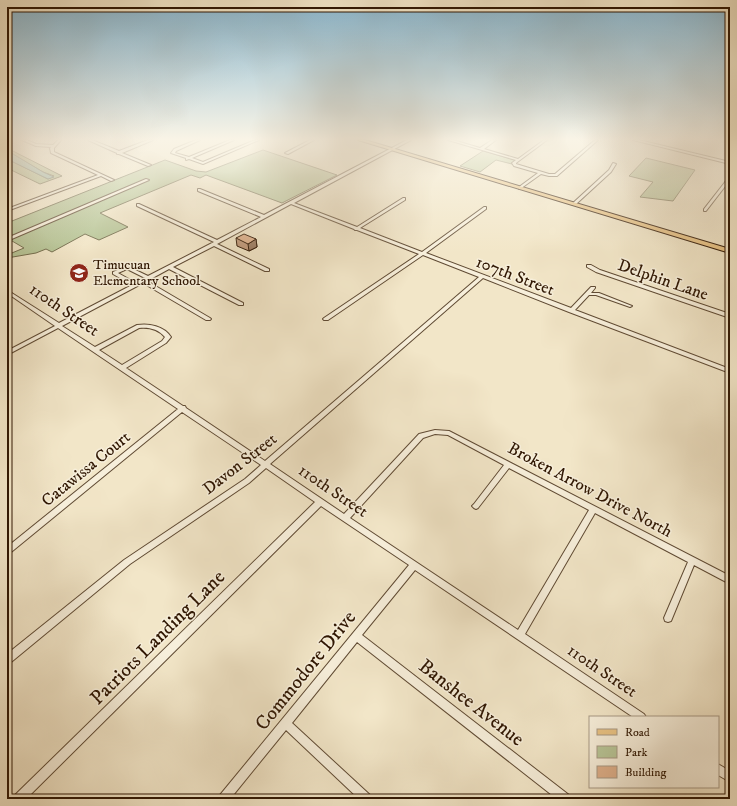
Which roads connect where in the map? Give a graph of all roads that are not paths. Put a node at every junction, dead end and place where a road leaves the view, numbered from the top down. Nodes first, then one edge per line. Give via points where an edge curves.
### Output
1 (94, 178) edge
2 (107, 178) edge
3 (339, 178) edge
4 (485, 178) edge
5 (533, 178) edge
6 (603, 178) edge
7 (730, 178) edge
8 (112, 180) dead end
9 (147, 180) dead end
10 (520, 188) junction
11 (199, 190) dead end
12 (404, 199) dead end
13 (290, 203) junction
14 (574, 204) junction
15 (138, 205) dead end
16 (485, 208) dead end
17 (7, 210) edge
18 (705, 210) dead end
19 (264, 217) junction
20 (356, 229) junction
21 (7, 240) edge
22 (215, 243) junction
23 (730, 251) edge
24 (422, 254) junction
25 (589, 266) dead end
26 (169, 267) junction
27 (267, 270) dead end
28 (481, 277) junction
29 (148, 278) junction
30 (143, 281) junction
31 (136, 284) junction
32 (593, 288) dead end
33 (7, 291) edge
34 (588, 294) junction
35 (242, 304) dead end
36 (630, 306) dead end
37 (571, 311) junction
38 (730, 316) edge
39 (208, 319) dead end
40 (326, 319) dead end
41 (59, 326) junction
42 (94, 350) junction
43 (7, 353) edge
44 (122, 368) junction
45 (730, 372) edge
46 (183, 408) junction
47 (508, 464) junction
48 (265, 465) junction
49 (320, 502) junction
50 (476, 506) dead end
51 (593, 508) junction
52 (345, 518) junction
53 (7, 551) edge
54 (692, 560) junction
55 (414, 564) junction
56 (730, 580) edge
57 (668, 618) dead end
58 (520, 635) junction
59 (356, 636) junction
60 (7, 660) edge
61 (640, 716) edge
62 (285, 723) junction
63 (719, 770) edge
64 (730, 777) edge
65 (19, 799) edge
66 (224, 799) edge
67 (366, 799) edge
68 (565, 799) edge

1 - 17 street
2 - 8 street
3 - 13 street
4 - 10 main road
5 - 10 street
6 - 14 street
7 - 18 street
9 - 21 street
10 - 14 main road
11 - 19 street
12 - 20 street
13 - 19 street
13 - 20 street, 107th Street
14 - 23 main road
15 - 22 street
16 - 24 street
19 - 22 street
20 - 24 street, 107th Street
22 - 26 street
22 - 27 street
24 - 28 street, 107th Street
24 - 40 street
25 - 38 street, Delphin Lane
26 - 29 street
26 - 35 street
28 - 37 street, 107th Street
28 - 48 street, Davon Street
29 - 30 street
29 - 31 street via 127,267 115,273
30 - 31 street
30 - 39 street
31 - 41 street
32 - 34 street
33 - 41 street, 110th Street
34 - 36 street via 597,294
34 - 37 street
37 - 45 street, 107th Street
41 - 42 street, 110th Street
41 - 43 street
42 - 44 street, 110th Street
42 - 44 street via 143,325 167,335 164,342
44 - 46 street, 110th Street
46 - 48 street, 110th Street
46 - 53 street, Catawissa Court
47 - 50 street
47 - 51 street, Broken Arrow Drive North
47 - 52 street, Broken Arrow Drive North via 449,433 434,431 421,436
48 - 49 street, 110th Street
48 - 60 street, Davon Street via 239,487 122,566
49 - 52 street, 110th Street
49 - 65 street, Patriots Landing Lane
51 - 54 street, Broken Arrow Drive North
51 - 58 street
52 - 55 street, 110th Street
54 - 56 street, Broken Arrow Drive North
54 - 57 street
55 - 58 street, 110th Street
55 - 59 street, Commodore Drive
58 - 61 street, 110th Street
59 - 62 street, Commodore Drive
59 - 68 street, Banshee Avenue
62 - 66 street, Commodore Drive
62 - 67 street
63 - 64 street

